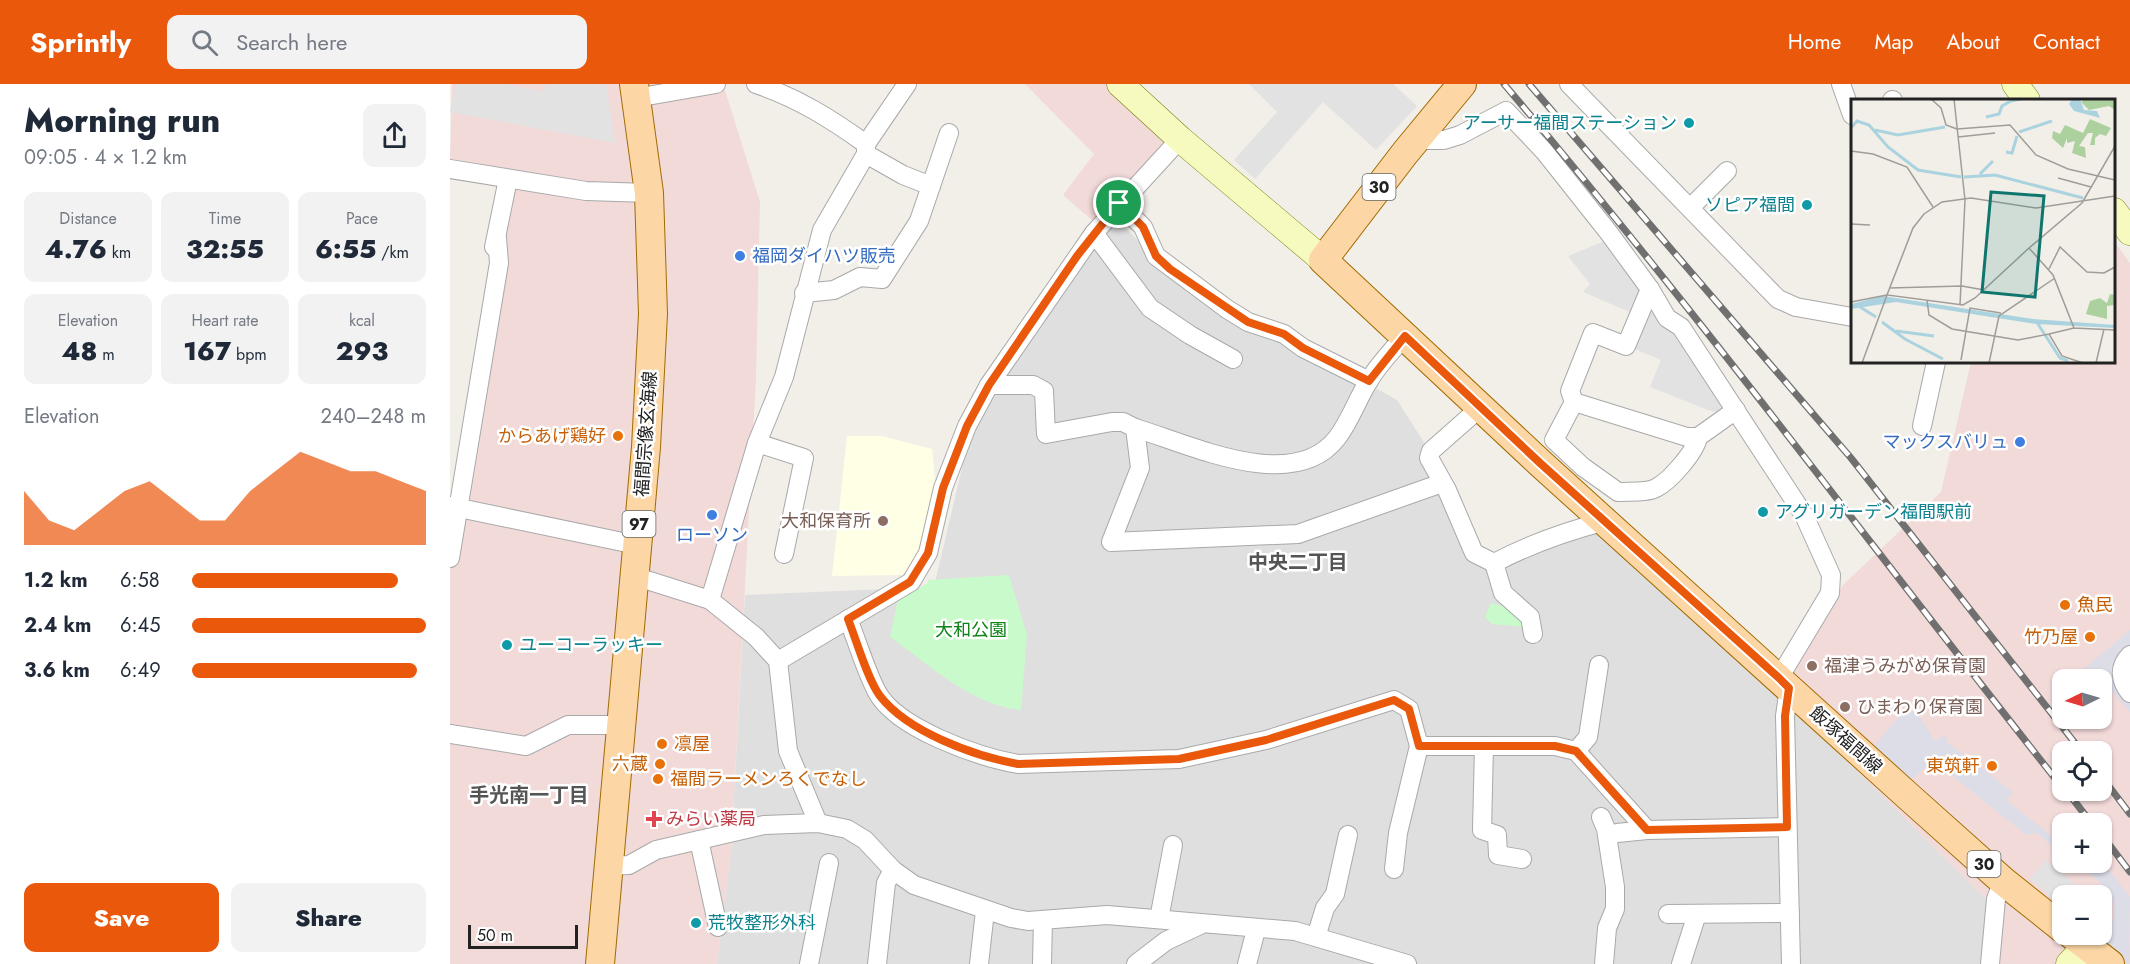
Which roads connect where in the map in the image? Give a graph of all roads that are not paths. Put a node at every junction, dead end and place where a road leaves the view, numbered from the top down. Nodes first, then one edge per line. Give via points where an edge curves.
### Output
1 (716, 84) edge
2 (756, 84) edge
3 (907, 84) edge
4 (1120, 84) edge
5 (1462, 84) edge
6 (1569, 84) edge
7 (1841, 84) edge
8 (2015, 84) edge
9 (2030, 84) edge
10 (635, 91) edge
11 (2025, 99) edge
12 (2026, 99) edge
13 (1851, 112) edge
14 (949, 133) dead end
15 (1180, 139) junction
16 (1415, 140) junction
17 (866, 149) junction
18 (450, 169) edge
19 (1727, 171) dead end
20 (508, 179) junction
21 (931, 186) junction
22 (648, 193) junction
23 (1119, 203) junction
24 (1691, 207) junction
25 (2115, 212) edge
26 (2130, 232) edge
27 (1094, 233) junction
28 (1323, 260) junction
29 (1650, 289) junction
30 (804, 293) junction
31 (1851, 317) edge
32 (1405, 336) junction
33 (1233, 359) dead end
34 (1936, 363) edge
35 (476, 371) junction
36 (1369, 381) junction
37 (989, 385) junction
38 (1574, 402) junction
39 (1482, 406) junction
40 (1736, 410) junction
41 (1918, 415) dead end
42 (1135, 428) junction
43 (1698, 436) junction
44 (757, 443) junction
45 (1442, 483) junction
46 (450, 484) edge
47 (454, 508) edge
48 (1606, 521) junction
49 (637, 545) junction
50 (784, 554) dead end
51 (450, 558) edge
52 (1494, 563) junction
53 (634, 576) junction
54 (710, 600) junction
55 (848, 619) junction
56 (1533, 634) dead end
57 (2130, 655) edge
58 (778, 661) junction
59 (1599, 665) dead end
60 (1784, 683) junction
61 (2130, 693) edge
62 (621, 725) junction
63 (450, 734) edge
64 (1419, 746) junction
65 (1484, 746) junction
66 (1576, 751) junction
67 (1601, 817) dead end
68 (818, 823) junction
69 (1787, 827) junction
70 (1647, 830) junction
71 (1617, 833) dead end
72 (1348, 835) dead end
73 (699, 840) junction
74 (1173, 844) dead end
75 (1522, 860) dead end
76 (829, 863) dead end
77 (608, 866) junction
78 (1394, 869) dead end
79 (893, 870) junction
80 (2003, 881) junction
81 (985, 911) junction
82 (1790, 913) junction
83 (1668, 914) dead end
84 (1697, 914) junction
85 (1159, 919) junction
86 (2052, 919) edge
87 (1043, 920) junction
88 (1200, 925) junction
89 (718, 927) dead end
90 (1256, 930) junction
91 (1316, 937) junction
92 (2075, 948) edge
93 (600, 964) edge
94 (809, 964) edge
95 (877, 964) edge
96 (979, 964) edge
97 (1042, 964) edge
98 (1136, 964) edge
99 (1247, 964) edge
100 (1407, 964) edge
101 (1604, 964) edge
102 (1681, 964) edge
103 (1791, 964) edge
104 (1990, 964) edge
105 (2110, 964) edge

1 - 10 street
2 - 17 street via 787,94 819,111
3 - 17 street
4 - 15 street
5 - 16 main road, 30
6 - 24 street
7 - 13 street
8 - 11 street
9 - 12 street
10 - 22 main road, 福間宗像玄海線 / 97
14 - 21 street
15 - 23 street
15 - 28 street
16 - 28 main road, 30
16 - 29 street via 1444,140 1460,135 1506,111 1544,151
17 - 21 street via 903,175
17 - 30 street via 822,230
18 - 20 street
19 - 24 street
20 - 22 street via 586,191
20 - 35 street via 498,238 489,262
21 - 30 street via 919,221 882,279 860,277 834,290
22 - 49 main road, 福間宗像玄海線 / 97 via 654,314
23 - 27 street
23 - 36 street via 1143,227 1156,256 1179,276 1248,322 1284,334 1303,348
24 - 31 street via 1778,299 1796,307
25 - 26 street
27 - 33 street via 1150,308
27 - 37 street
28 - 32 main road, 飯塚福間線 / 30
29 - 38 street via 1626,346 1593,333 1570,391
29 - 40 street via 1667,318 1681,327
30 - 44 street via 784,377
32 - 36 street
32 - 39 main road, 飯塚福間線 / 30
34 - 41 street
35 - 46 street
35 - 47 street
36 - 42 street via 1336,439 1310,458 1290,463 1246,463
37 - 42 street via 1033,385 1044,391 1046,434 1112,422
37 - 55 street via 967,426 943,488 928,553 910,582
38 - 43 street via 1687,437
38 - 43 street via 1554,440 1618,492 1656,488 1682,466
39 - 45 street via 1431,451 1429,458
39 - 48 main road, 飯塚福間線 / 30
40 - 43 street
40 - 60 street via 1804,515 1831,575 1830,593
42 - 45 street via 1140,468 1111,542 1298,534
44 - 50 street via 804,458
44 - 54 street
45 - 52 street via 1474,553
47 - 49 street
47 - 51 street
48 - 52 street via 1567,532
48 - 60 main road, 飯塚福間線 / 30
49 - 53 main road, 福間宗像玄海線 / 97
52 - 56 street via 1503,593 1530,617
53 - 54 street
53 - 62 main road, 福間宗像玄海線 / 97
54 - 58 street via 748,630
55 - 58 street
55 - 64 street via 878,694 892,709 913,726 994,760 1018,764 1179,759 1266,740 1394,700 1409,709
57 - 61 street via 2121,673 2123,685
58 - 68 street via 788,751
59 - 66 street via 1588,737
60 - 69 street
60 - 80 main road, 飯塚福間線 / 30
62 - 63 street via 568,725 526,746
62 - 77 main road, 福間宗像玄海線 / 97
64 - 65 street
64 - 78 street via 1398,833
65 - 66 street via 1555,746
65 - 75 street via 1482,830 1497,835 1498,855
66 - 70 street
67 - 101 street via 1615,887 1615,909 1607,928
68 - 73 street via 764,825
68 - 79 street via 856,834
69 - 70 street
69 - 82 street
70 - 71 street
72 - 91 street via 1335,894 1325,908
73 - 77 street via 656,850 629,865
73 - 89 street
74 - 85 street
76 - 94 street
77 - 93 main road, 福間宗像玄海線 / 97
79 - 81 street via 914,885
79 - 95 street via 886,883
80 - 86 main road, 飯塚福間線 / 30
80 - 104 street via 1996,899
81 - 87 street via 1028,921
81 - 96 street
82 - 84 street
82 - 103 street
83 - 84 street
84 - 102 street
85 - 87 street via 1107,915
85 - 88 street
87 - 97 street
88 - 90 street
88 - 98 street via 1166,942
90 - 91 street via 1295,931
90 - 99 street
91 - 100 street
92 - 105 main road

